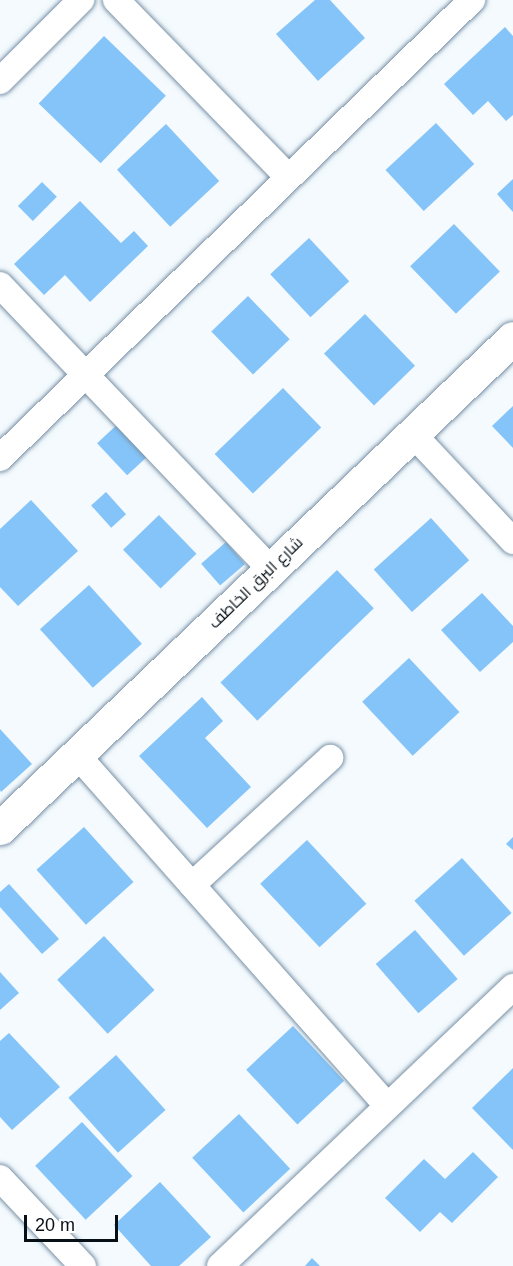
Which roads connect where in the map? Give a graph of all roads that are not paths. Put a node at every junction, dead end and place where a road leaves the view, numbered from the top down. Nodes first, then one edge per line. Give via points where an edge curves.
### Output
1 (81, 0) edge
2 (116, 0) edge
3 (472, 0) edge
4 (0, 81) edge
5 (288, 177) junction
6 (0, 285) edge
7 (513, 338) edge
8 (86, 374) junction
9 (412, 433) junction
10 (0, 458) edge
11 (513, 541) edge
12 (270, 569) junction
13 (77, 755) junction
14 (330, 758) dead end
15 (0, 828) edge
16 (192, 885) junction
17 (513, 987) edge
18 (386, 1104) junction
19 (0, 1178) edge
20 (83, 1266) edge
21 (220, 1266) edge

1 - 4 street
2 - 5 street
3 - 5 street
5 - 8 street
6 - 8 street
7 - 9 main road, شارع البرق الخاطف
8 - 10 street
8 - 12 street
9 - 11 street
9 - 12 main road, شارع البرق الخاطف
12 - 13 main road, شارع البرق الخاطف
13 - 15 main road, شارع البرق الخاطف
13 - 16 street
14 - 16 street
16 - 18 street
17 - 18 street
18 - 21 street
19 - 20 street

